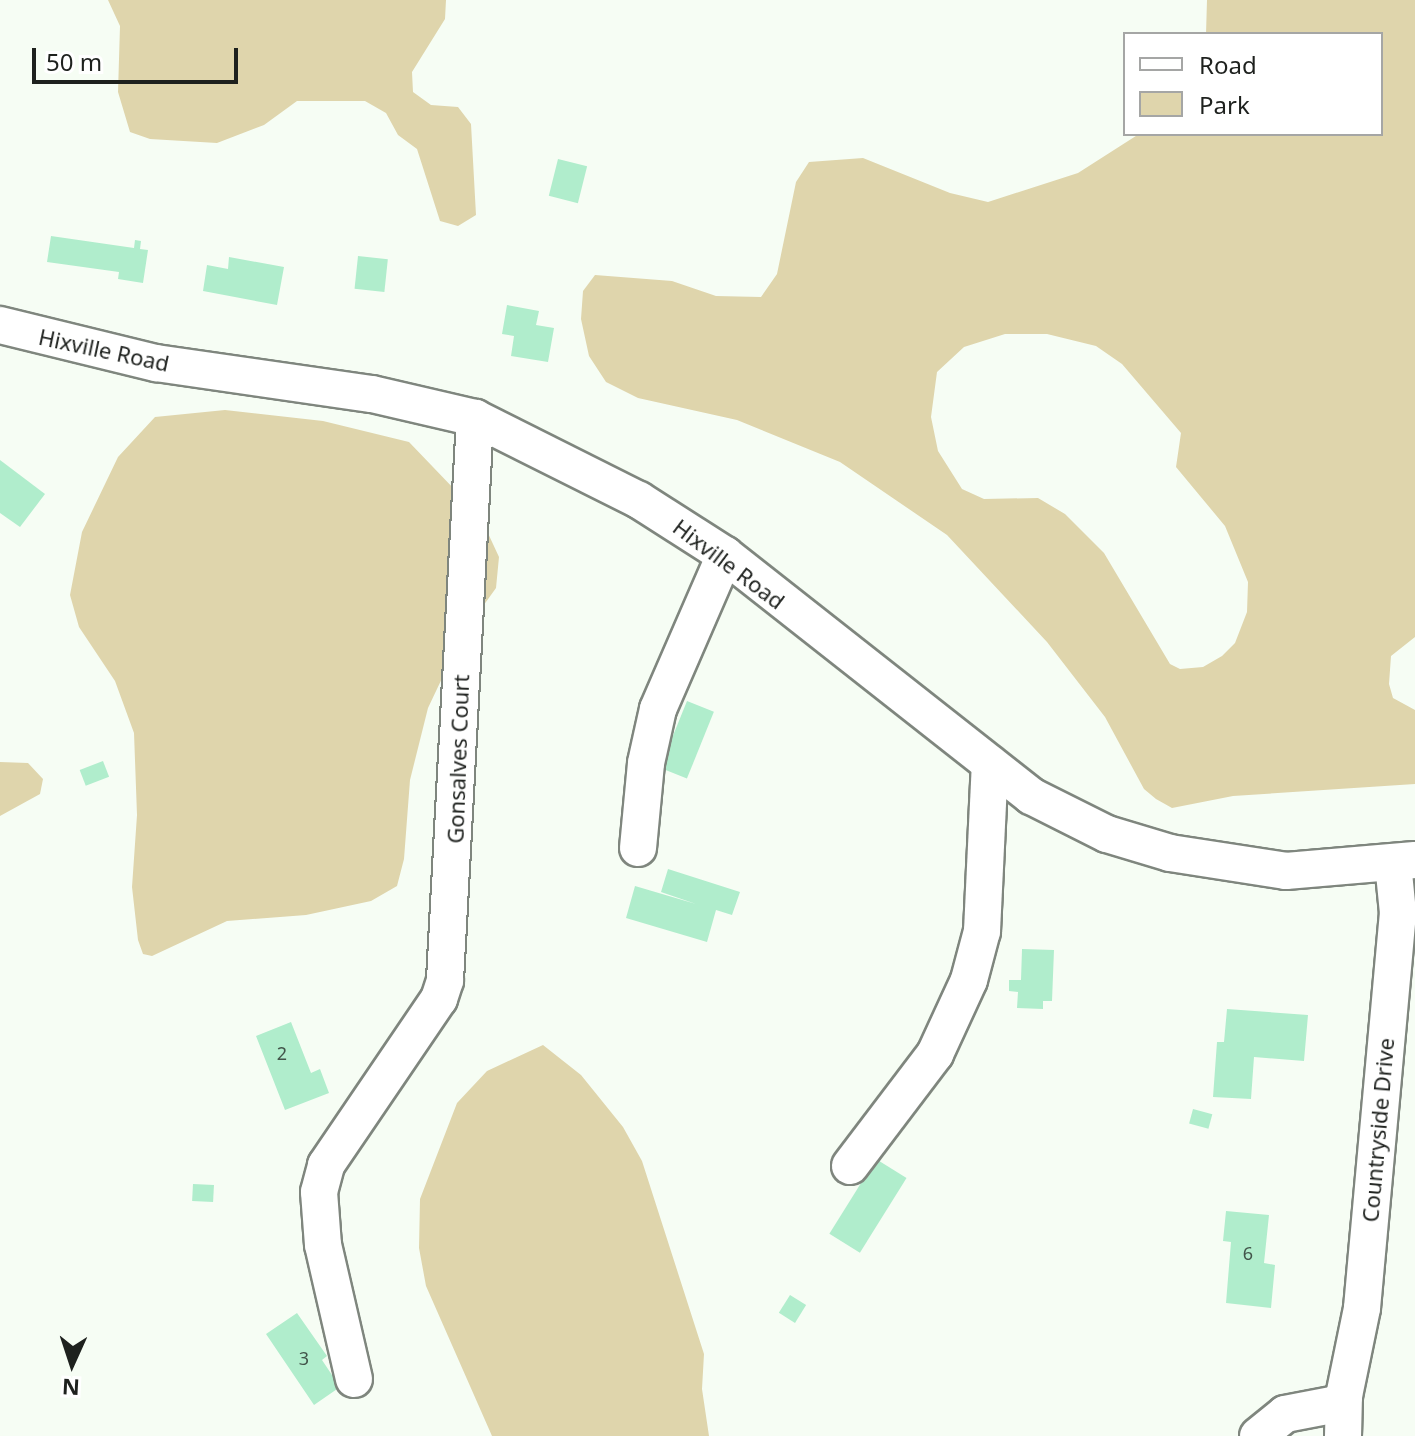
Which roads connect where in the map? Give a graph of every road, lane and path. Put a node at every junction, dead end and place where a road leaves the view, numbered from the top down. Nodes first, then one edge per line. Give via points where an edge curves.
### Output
1 (0, 325) edge
2 (475, 418) junction
3 (725, 555) junction
4 (990, 764) junction
5 (638, 848) dead end
6 (1404, 861) edge
7 (850, 1166) dead end
8 (354, 1379) dead end
9 (1344, 1396) junction
10 (1258, 1436) edge
11 (1343, 1436) edge

1 - 2 street, Hixville Road via 142,361 372,394
2 - 3 street, Hixville Road via 639,500
2 - 8 street, Gonsalves Court via 445,980 439,999 326,1165 319,1192 323,1245
3 - 4 street, Hixville Road
3 - 5 street via 658,709 646,763
4 - 6 street, Hixville Road via 1031,796 1107,834 1170,853 1286,871
4 - 7 street via 982,931 969,980 935,1054
6 - 9 street, Countryside Drive via 1362,1308
9 - 10 street via 1337,1404 1285,1414
9 - 11 street, Countryside Drive

